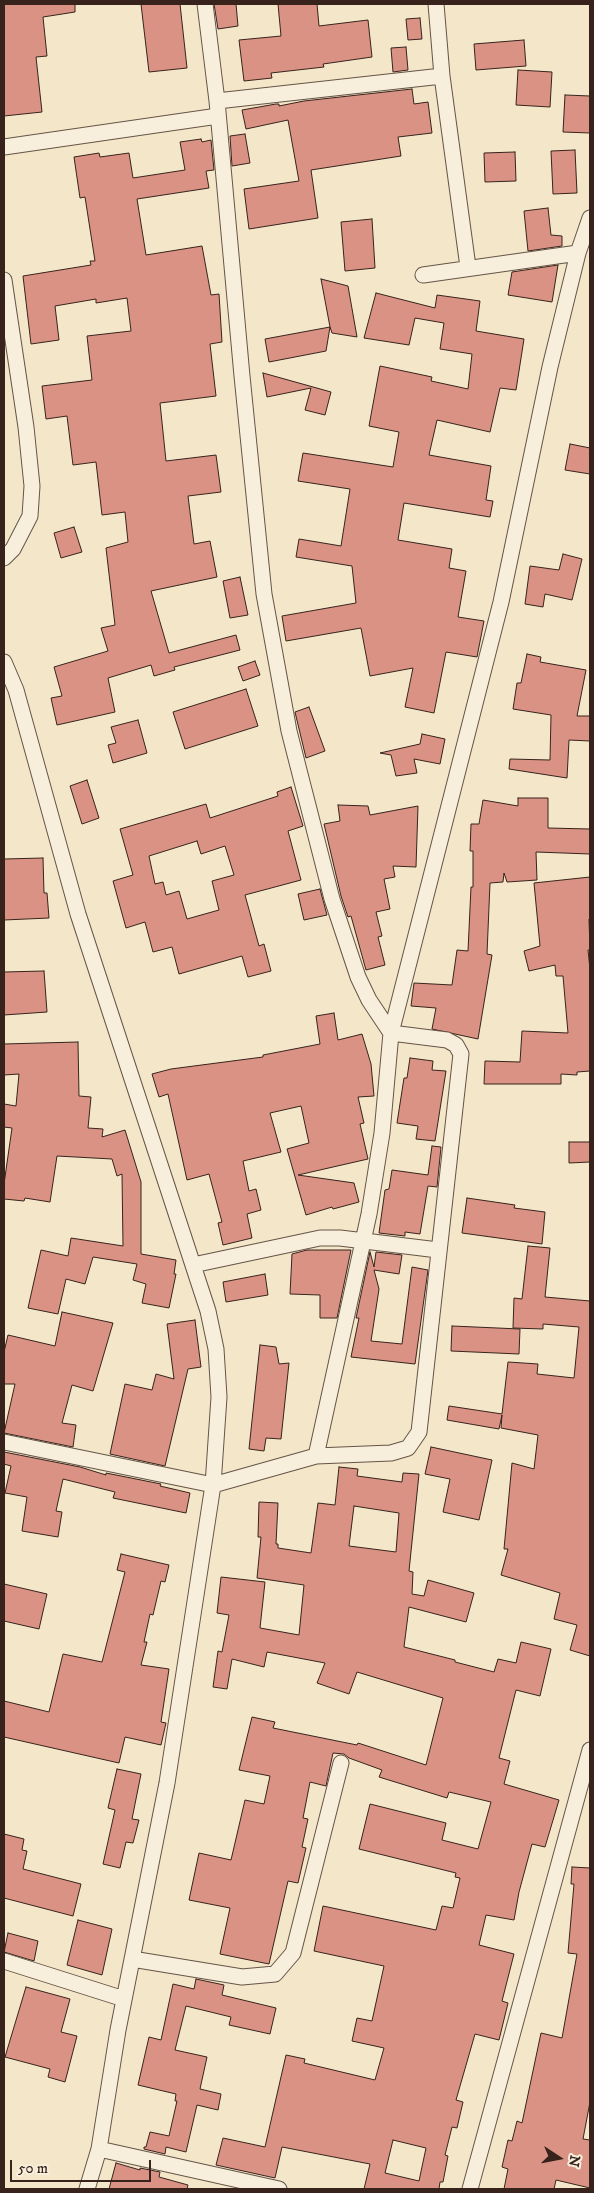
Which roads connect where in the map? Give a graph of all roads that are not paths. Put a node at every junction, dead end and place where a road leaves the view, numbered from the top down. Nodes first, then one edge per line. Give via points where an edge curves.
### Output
1 (205, 4) edge
2 (436, 4) edge
3 (442, 76) junction
4 (218, 109) junction
5 (4, 147) edge
6 (590, 218) edge
7 (578, 253) junction
8 (468, 267) junction
9 (423, 275) dead end
10 (4, 280) edge
11 (4, 558) edge
12 (4, 662) edge
13 (391, 1033) junction
14 (364, 1241) junction
15 (438, 1250) junction
16 (193, 1265) junction
17 (4, 1442) edge
18 (316, 1456) junction
19 (214, 1485) junction
20 (590, 1750) edge
21 (341, 1763) dead end
22 (132, 1959) junction
23 (4, 1961) edge
24 (124, 2000) junction
25 (99, 2149) junction
26 (87, 2189) edge
27 (279, 2189) edge
28 (470, 2189) edge

1 - 4 street
2 - 3 street
3 - 4 street
3 - 8 street
4 - 5 street
4 - 13 street via 264,594 289,731 332,899 358,977
6 - 7 street
7 - 8 street
7 - 13 street via 550,367 499,611
8 - 9 street
10 - 11 street via 32,486 30,516 13,549
12 - 16 street via 16,690 78,914
13 - 14 street via 382,1133
13 - 15 street via 446,1040 456,1045 461,1054
14 - 15 street
14 - 16 street via 320,1238
14 - 18 street
15 - 18 street via 419,1432 408,1448 391,1453
16 - 19 street via 216,1349 219,1397
17 - 19 street
18 - 19 street
19 - 22 street via 167,1783
20 - 28 street
21 - 22 street via 293,1953 275,1974 242,1977
22 - 24 street
23 - 24 street
24 - 25 street
25 - 26 street
25 - 27 street

